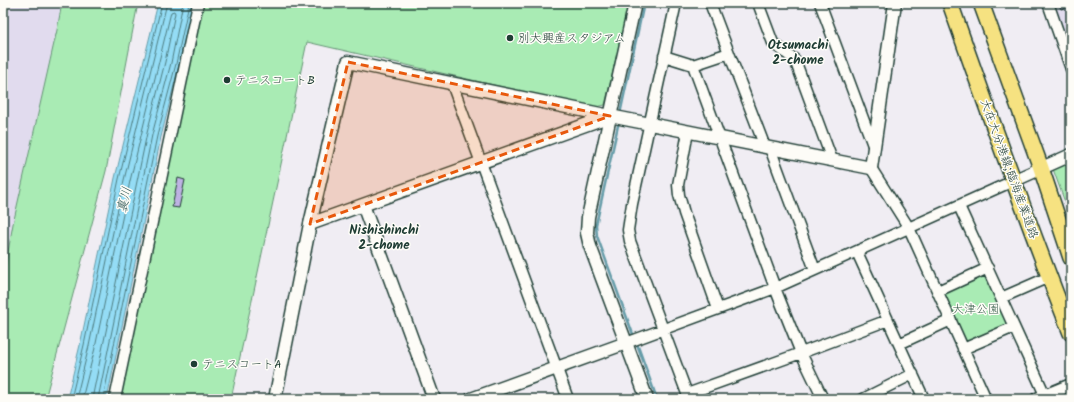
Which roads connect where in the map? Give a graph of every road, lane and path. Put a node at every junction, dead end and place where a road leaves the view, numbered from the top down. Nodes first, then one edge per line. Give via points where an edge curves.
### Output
1 (198, 3) edge
2 (635, 3) edge
3 (676, 3) edge
4 (710, 3) edge
5 (758, 3) edge
6 (820, 3) edge
7 (895, 3) edge
8 (950, 3) edge
9 (981, 3) edge
10 (1048, 3) edge
11 (729, 53) junction
12 (664, 56) junction
13 (692, 65) junction
14 (1071, 69) edge
15 (452, 84) junction
16 (616, 117) junction
17 (649, 124) junction
18 (688, 132) junction
19 (719, 138) junction
20 (768, 148) junction
21 (874, 148) junction
22 (1071, 154) edge
23 (832, 160) junction
24 (481, 163) junction
25 (871, 168) junction
26 (1041, 168) junction
27 (1013, 181) junction
28 (364, 205) junction
29 (959, 206) junction
30 (310, 224) junction
31 (909, 228) junction
32 (857, 252) junction
33 (1071, 258) edge
34 (988, 268) junction
35 (815, 270) junction
36 (1049, 277) junction
37 (775, 288) junction
38 (938, 291) junction
39 (1001, 298) junction
40 (718, 309) junction
41 (888, 320) junction
42 (951, 320) junction
43 (1014, 327) junction
44 (663, 329) junction
45 (1071, 333) edge
46 (632, 341) junction
47 (899, 344) junction
48 (963, 349) junction
49 (801, 353) junction
50 (557, 368) junction
51 (913, 374) junction
52 (1071, 384) edge
53 (497, 395) edge
54 (688, 397) edge
55 (1041, 397) edge
56 (115, 399) edge
57 (275, 399) edge
58 (434, 399) edge
59 (471, 399) edge
60 (568, 399) edge
61 (647, 399) edge
62 (824, 399) edge
63 (863, 399) edge
64 (924, 399) edge
65 (986, 399) edge

1 - 56 street
2 - 16 street
3 - 12 street
4 - 11 street
5 - 23 street via 773,43 795,60
6 - 21 street
7 - 21 street
8 - 27 main road, 大在大分港線;臨海産業道路
9 - 26 main road
10 - 14 street
11 - 13 street
11 - 20 street
12 - 13 street
12 - 17 street
13 - 19 street
15 - 16 street
15 - 24 street
15 - 30 street via 348,62
16 - 17 street
16 - 24 street
16 - 46 street via 588,217 587,233 590,246
17 - 18 street
17 - 44 street via 628,230
18 - 19 street
18 - 40 street via 678,195
19 - 20 street
19 - 37 street
20 - 23 street
20 - 35 street
21 - 25 street
22 - 26 street
23 - 25 street
24 - 28 street
24 - 50 street
25 - 31 street
26 - 27 street
26 - 33 main road
27 - 29 street
27 - 36 main road, 大在大分港線;臨海産業道路
28 - 30 street
28 - 58 street
29 - 31 street
29 - 34 street
30 - 57 street
31 - 32 street
31 - 38 street
32 - 35 street
32 - 41 street
34 - 38 street
34 - 39 street
35 - 37 street
36 - 39 street
36 - 45 main road, 大在大分港線;臨海産業道路
37 - 40 street
37 - 49 street
38 - 42 street
39 - 43 street
40 - 44 street
41 - 47 street
41 - 49 street
42 - 47 street
42 - 48 street
43 - 48 street
43 - 55 street
44 - 46 street
44 - 54 street
46 - 50 street
46 - 61 street
47 - 51 street
48 - 65 street
49 - 54 street
49 - 62 street
50 - 53 street
50 - 60 street
51 - 63 street
51 - 64 street
52 - 55 street
53 - 59 street

